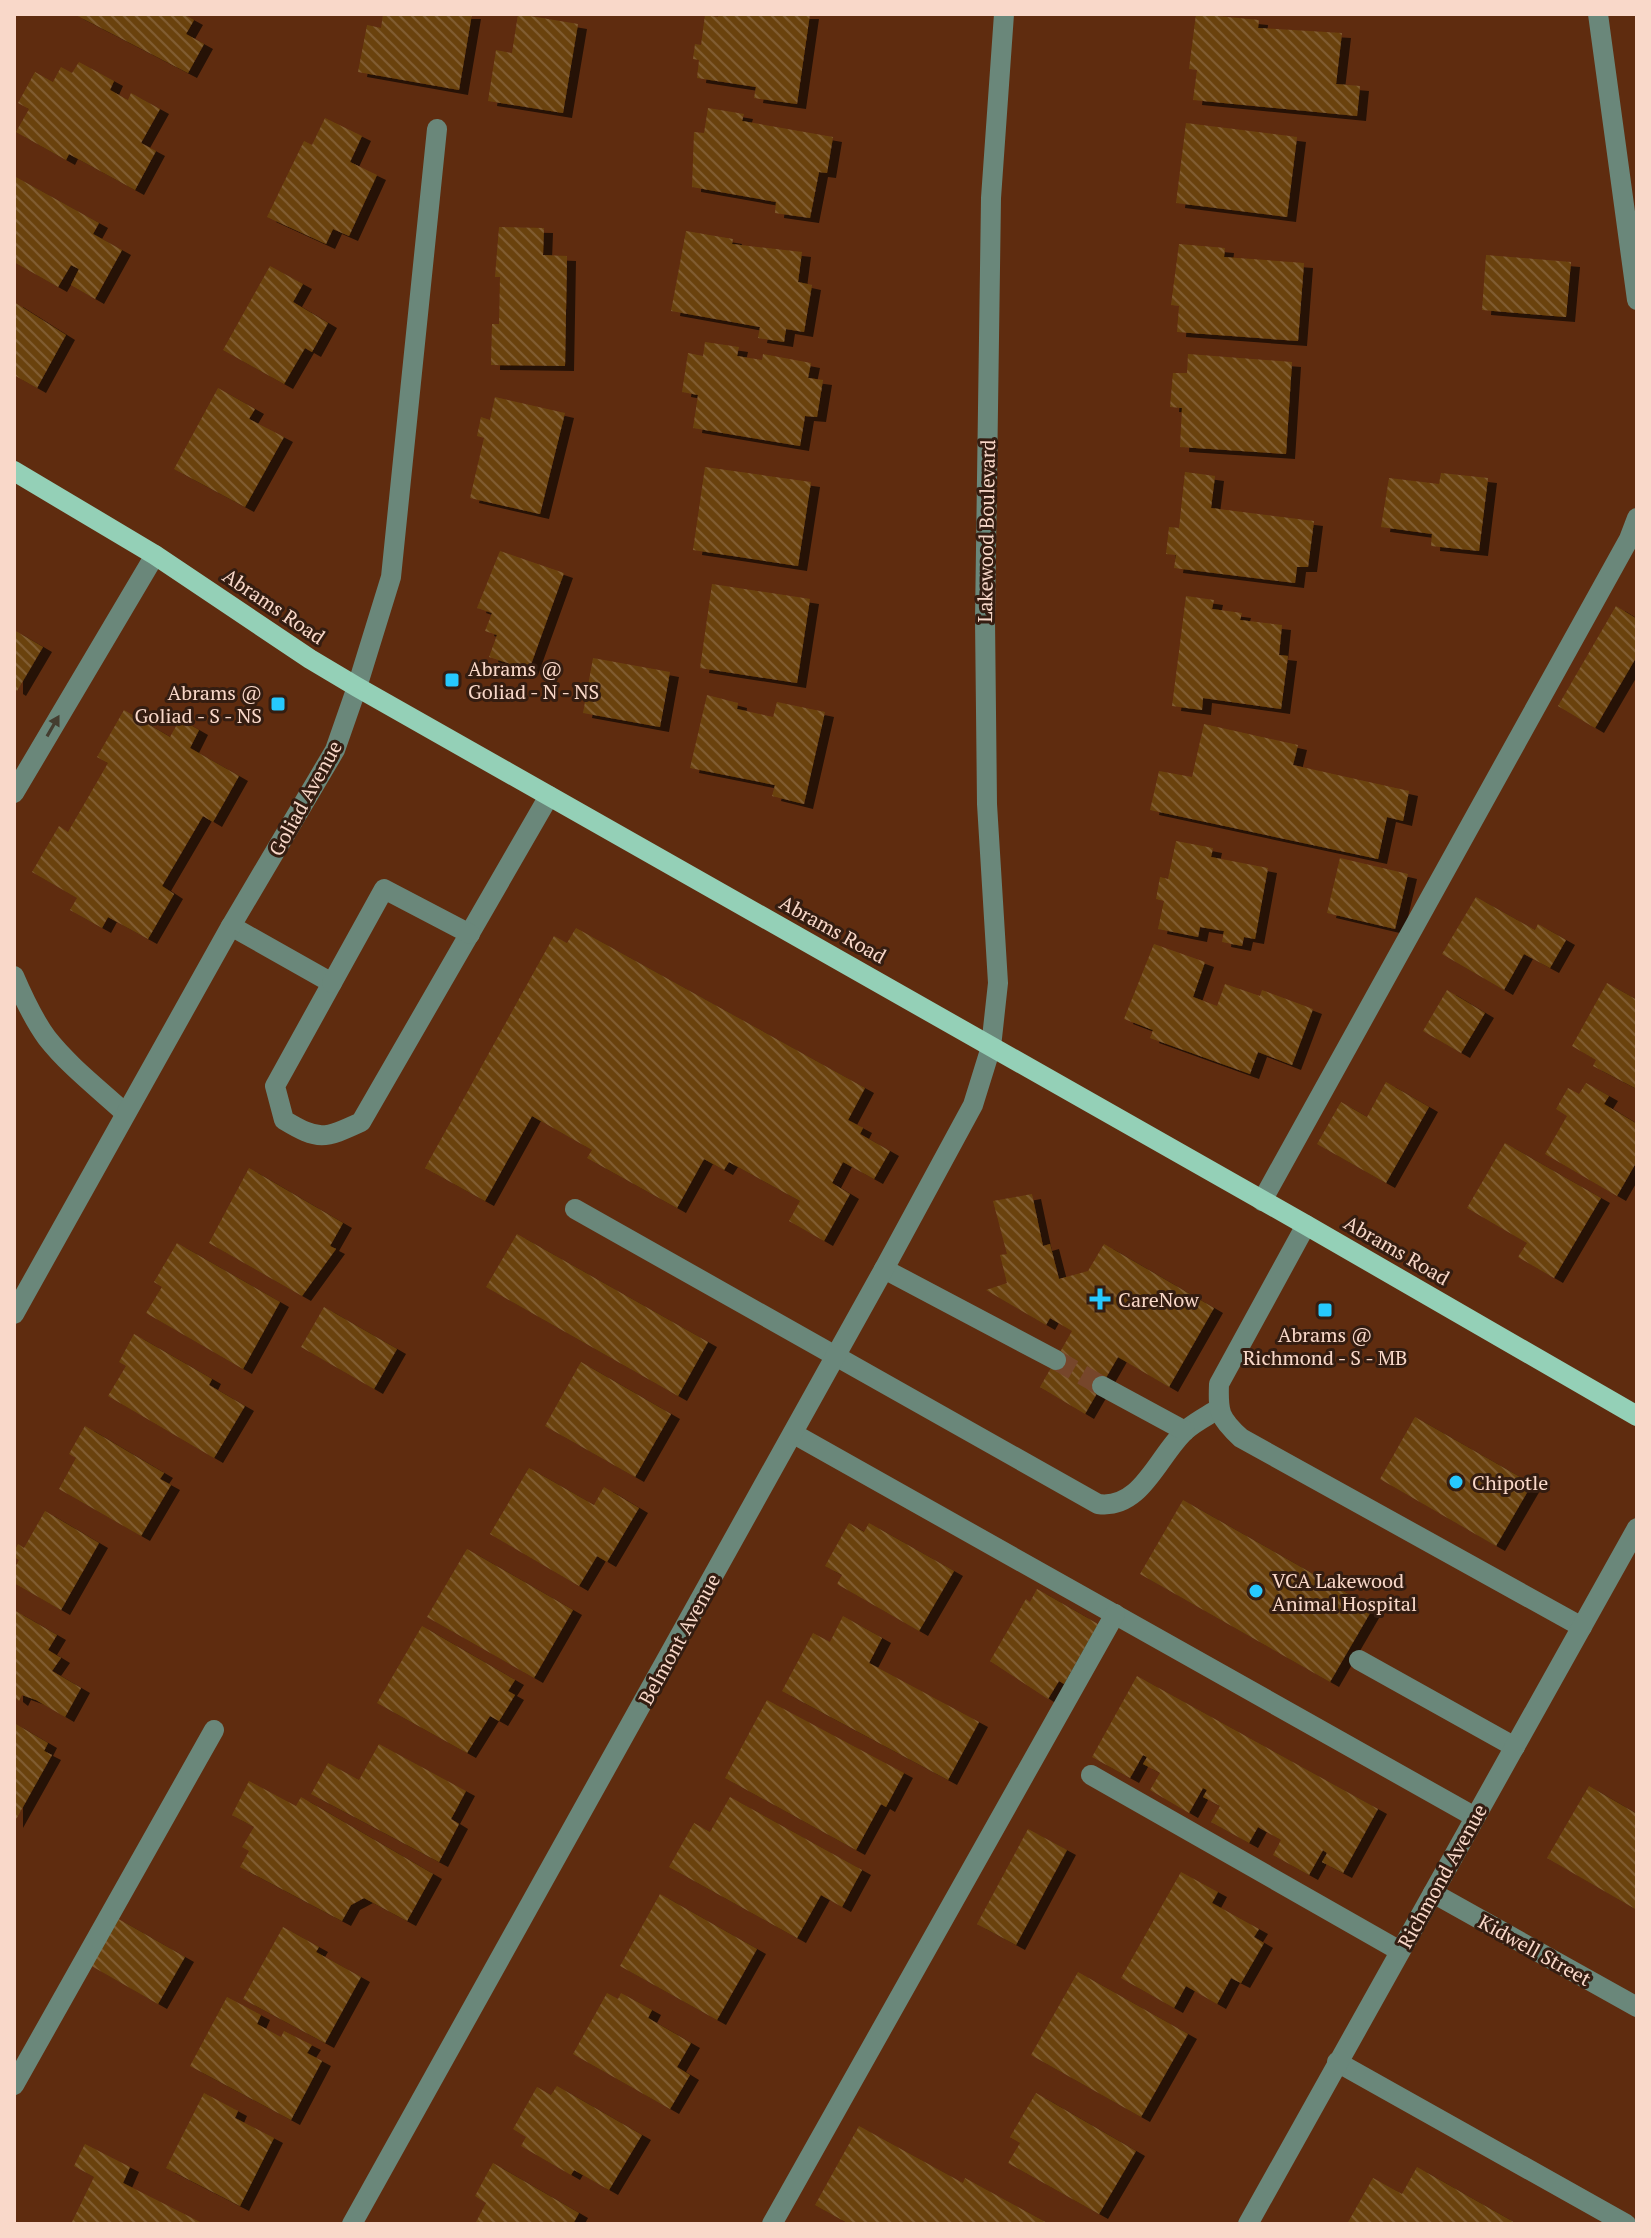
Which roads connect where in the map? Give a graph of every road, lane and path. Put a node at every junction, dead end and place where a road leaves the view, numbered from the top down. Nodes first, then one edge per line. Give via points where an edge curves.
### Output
1 (1004, 14) edge
2 (1598, 14) edge
3 (437, 129) dead end
4 (1637, 300) edge
5 (14, 471) edge
6 (1637, 518) edge
7 (155, 555) junction
8 (357, 687) junction
9 (14, 793) edge
10 (549, 796) junction
11 (231, 926) junction
12 (470, 934) junction
13 (14, 976) edge
14 (332, 983) junction
15 (991, 1047) junction
16 (125, 1113) junction
17 (1262, 1201) junction
18 (575, 1209) dead end
19 (1306, 1225) junction
20 (884, 1269) junction
21 (14, 1314) edge
22 (836, 1357) junction
23 (1056, 1360) tunnel mouth
24 (1102, 1386) tunnel mouth
25 (1218, 1409) junction
26 (1637, 1416) edge
27 (1185, 1431) junction
28 (794, 1434) junction
29 (1637, 1528) edge
30 (1115, 1614) junction
31 (1582, 1627) junction
32 (1359, 1660) dead end
33 (214, 1730) dead end
34 (1515, 1747) junction
35 (1091, 1775) dead end
36 (1475, 1817) junction
37 (1433, 1893) junction
38 (1400, 1951) junction
39 (1637, 2007) edge
40 (1337, 2062) junction
41 (14, 2085) edge
42 (352, 2224) edge
43 (772, 2224) edge
44 (1248, 2224) edge
45 (1626, 2224) edge

1 - 15 street, Lakewood Boulevard via 991,198 985,619 987,804 998,983
2 - 4 street
3 - 8 street, Goliad Avenue via 391,577
5 - 7 main road, Abrams Road
6 - 17 street
7 - 8 main road, Abrams Road
9 -> 7 street
8 - 10 main road, Abrams Road
8 - 11 street, Goliad Avenue via 335,750
10 - 12 street
10 - 15 main road, Abrams Road
11 - 14 street
11 - 16 street, Goliad Avenue
12 - 14 street via 384,889
12 - 14 street via 361,1122 336,1134 310,1136 284,1120 275,1086
13 - 16 street via 47,1037
15 - 17 main road, Abrams Road
15 - 20 street, Belmont Avenue via 973,1105
16 - 21 street, Goliad Avenue
17 - 19 main road, Abrams Road
18 - 22 street
19 - 25 street via 1219,1384
19 - 26 main road, Abrams Road
20 - 22 street, Belmont Avenue
20 - 23 street
22 - 27 street via 1098,1504 1113,1506 1132,1495
22 - 28 street, Belmont Avenue
24 - 27 street
25 - 27 street
25 - 31 street via 1241,1438
28 - 30 street
28 - 42 street, Belmont Avenue
29 - 31 street, Richmond Avenue
30 - 36 street
30 - 43 street
31 - 34 street, Richmond Avenue
32 - 34 street
33 - 41 street
34 - 36 street, Richmond Avenue
35 - 38 street
36 - 37 street, Richmond Avenue
37 - 38 street, Richmond Avenue
37 - 39 street, Kidwell Street
38 - 40 street, Richmond Avenue
40 - 44 street, Richmond Avenue
40 - 45 street

